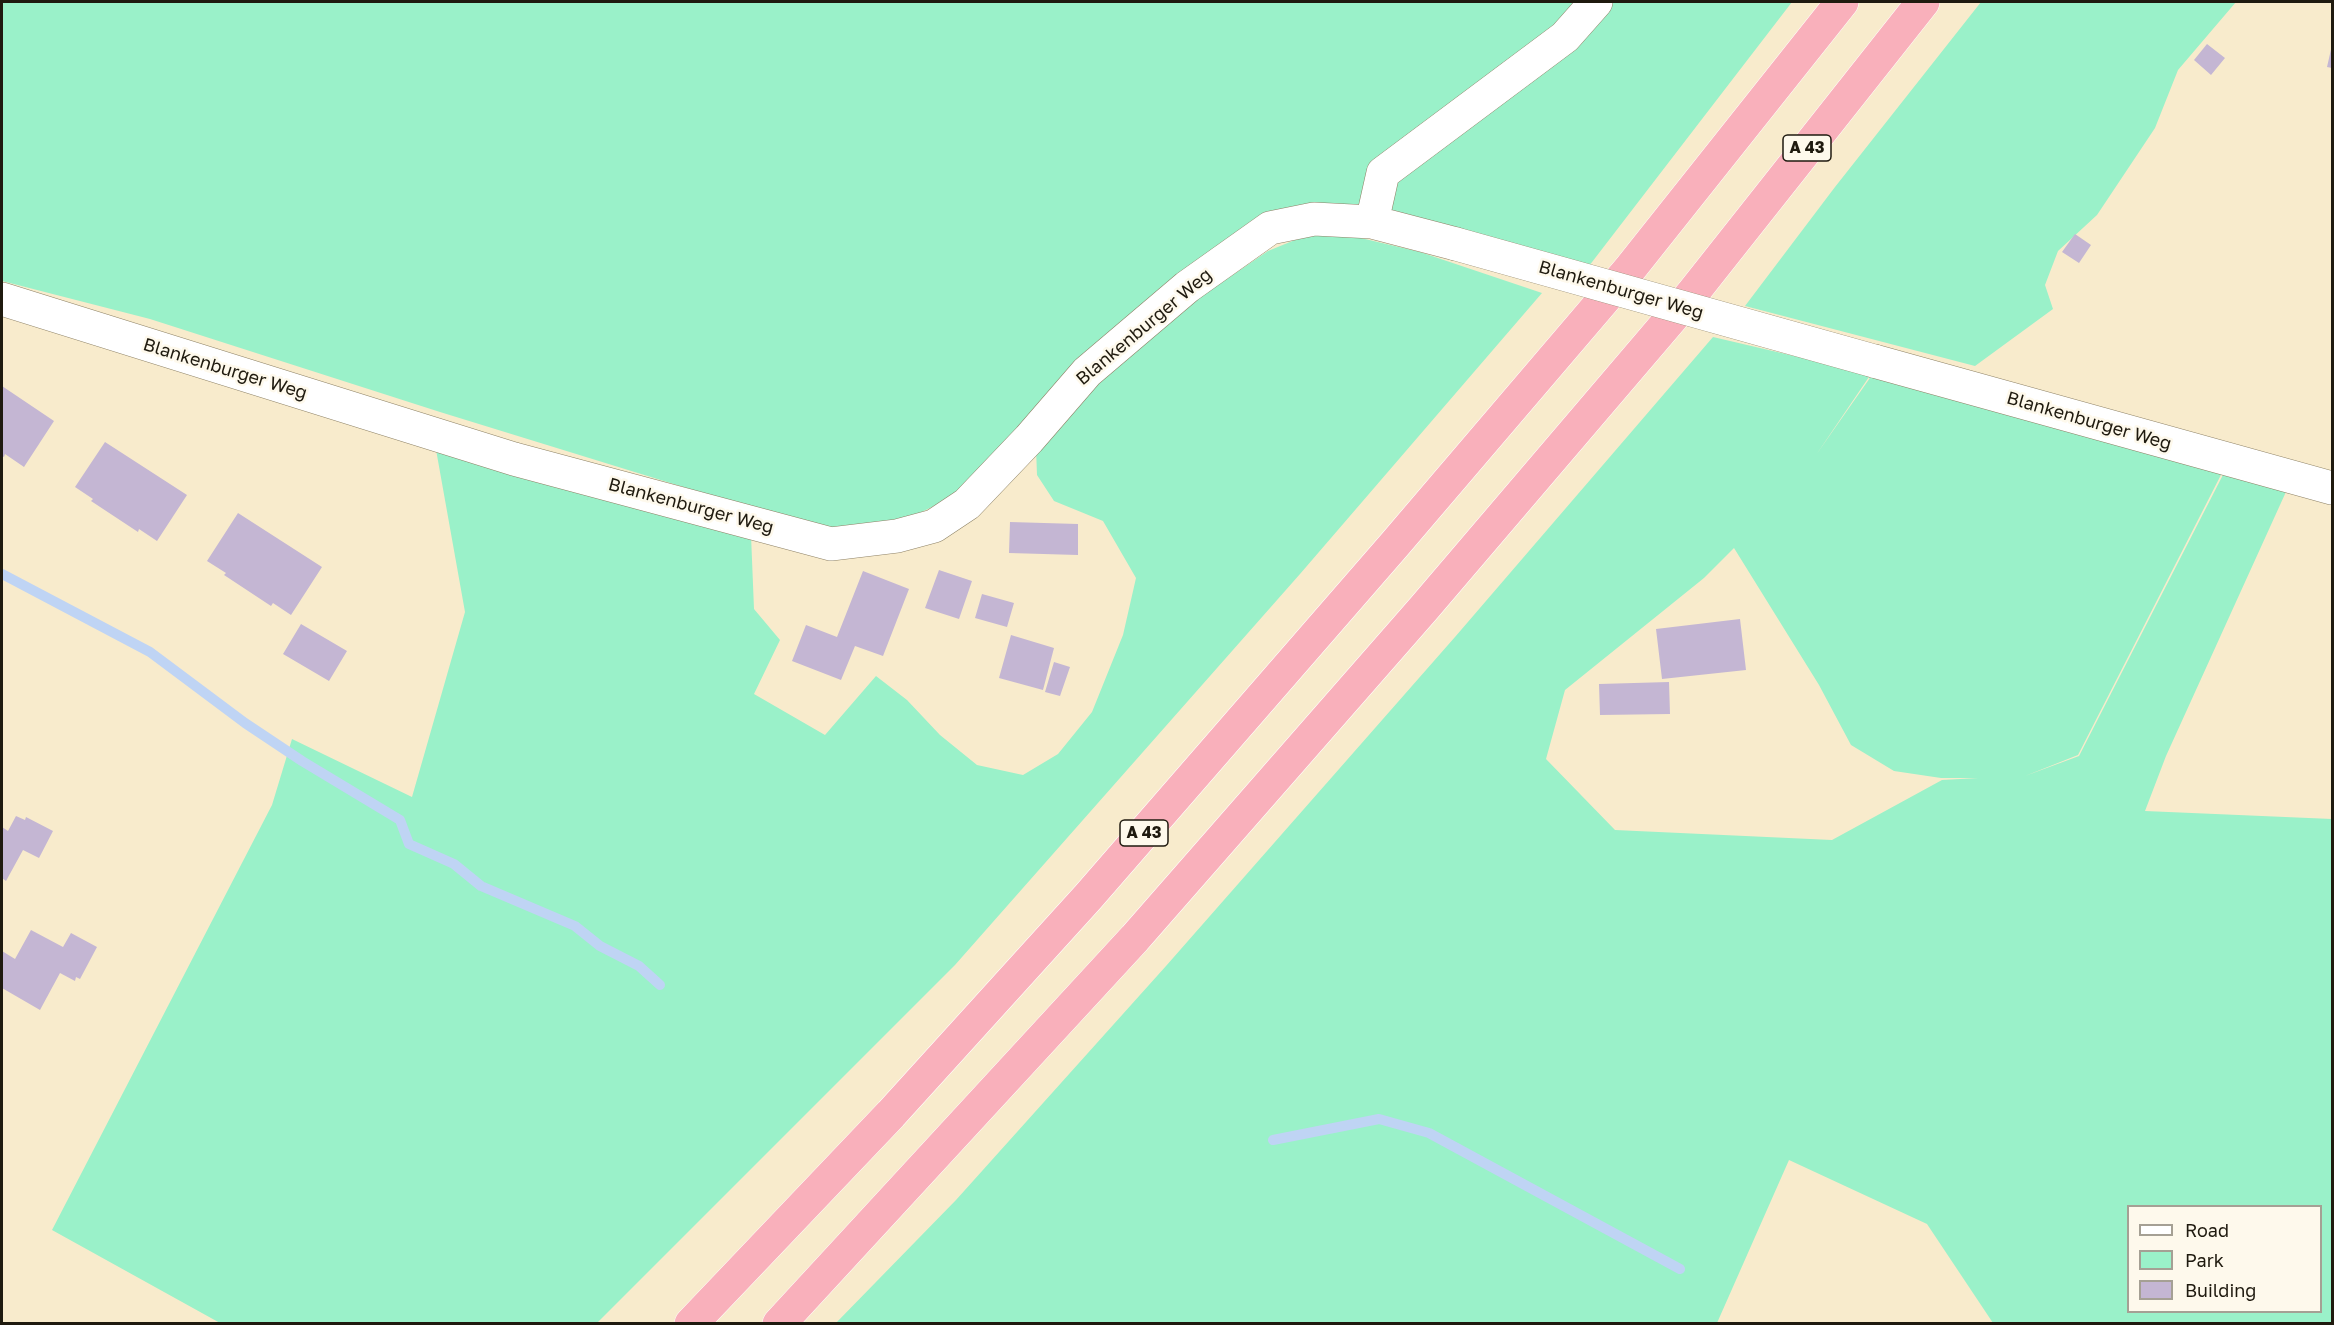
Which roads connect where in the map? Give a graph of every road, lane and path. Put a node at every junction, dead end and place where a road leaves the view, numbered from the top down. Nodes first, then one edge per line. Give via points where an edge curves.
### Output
1 (1596, 2) edge
2 (1842, 2) edge
3 (1923, 2) edge
4 (1372, 222) junction
5 (2, 299) edge
6 (2332, 488) edge
7 (691, 1323) edge
8 (779, 1323) edge

1 - 4 street via 1565,37 1383,173
2 - 7 highway, A 43 via 1629,270 1150,827 891,1114
3 - 8 highway, A 43 via 1692,294 1424,608 1135,938
4 - 5 street, Blankenburger Weg via 1314,219 1270,228 1186,287 1087,372 967,504 934,526 906,534 831,544 514,459
4 - 6 street, Blankenburger Weg, bridge

